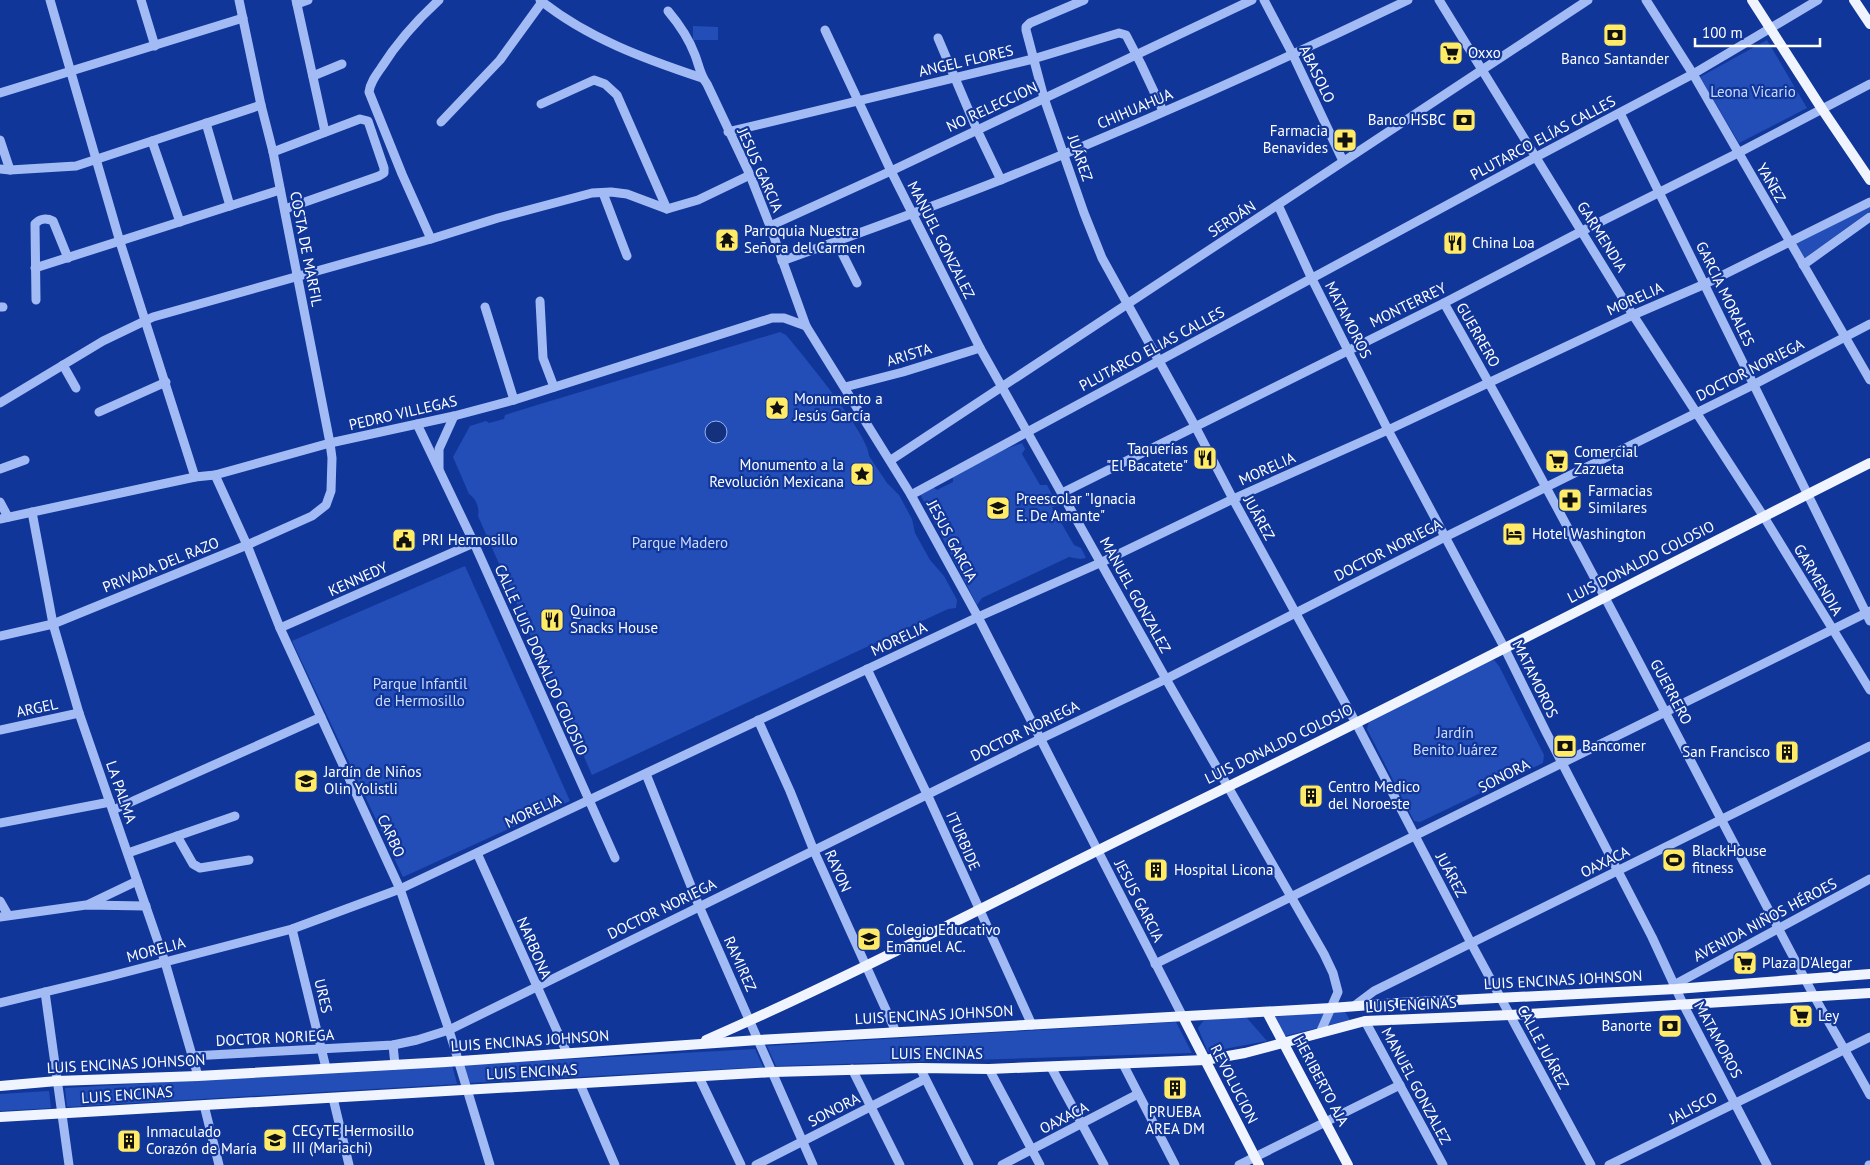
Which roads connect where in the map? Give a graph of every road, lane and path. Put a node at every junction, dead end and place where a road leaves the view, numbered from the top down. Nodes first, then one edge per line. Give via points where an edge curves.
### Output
1 (50, 0) edge
2 (141, 0) edge
3 (239, 0) edge
4 (308, 0) edge
5 (439, 0) edge
6 (1084, 0) edge
7 (1239, 0) edge
8 (1252, 0) edge
9 (1264, 0) edge
10 (1408, 0) edge
11 (1439, 0) edge
12 (1588, 0) edge
13 (1646, 0) edge
14 (1752, 0) edge
15 (1818, 0) edge
16 (1854, 0) edge
17 (541, 1) edge
18 (297, 2) edge
19 (668, 11) dead end
20 (1225, 12) junction
21 (243, 18) junction
22 (1870, 24) edge
23 (1770, 29) junction
24 (825, 30) dead end
25 (938, 38) dead end
26 (155, 46) junction
27 (1136, 54) junction
28 (1293, 55) junction
29 (1033, 59) junction
30 (342, 64) dead end
31 (1482, 70) junction
32 (70, 72) junction
33 (1693, 74) junction
34 (313, 76) junction
35 (702, 78) junction
36 (956, 78) junction
37 (1870, 84) edge
38 (0, 94) edge
39 (1044, 98) junction
40 (858, 101) junction
41 (541, 104) dead end
42 (261, 106) junction
43 (1822, 109) junction
44 (1163, 111) junction
45 (1620, 113) junction
46 (442, 122) dead end
47 (206, 123) junction
48 (977, 130) junction
49 (325, 132) junction
50 (728, 132) junction
51 (0, 140) edge
52 (152, 141) junction
53 (273, 152) junction
54 (1738, 153) junction
55 (1065, 154) junction
56 (1536, 157) junction
57 (96, 160) junction
58 (1343, 161) junction
59 (0, 169) edge
60 (10, 170) junction
61 (891, 172) junction
62 (750, 176) junction
63 (1001, 180) junction
64 (1870, 180) edge
65 (280, 190) junction
66 (1660, 192) junction
67 (603, 193) junction
68 (1870, 202) edge
69 (1278, 205) junction
70 (230, 206) junction
71 (285, 209) junction
72 (668, 209) junction
73 (912, 213) junction
74 (1870, 217) edge
75 (180, 222) junction
76 (770, 226) junction
77 (1406, 227) joint
78 (1582, 230) junction
79 (431, 239) junction
80 (836, 241) junction
81 (1789, 241) junction
82 (120, 242) junction
83 (627, 256) dead end
84 (68, 258) junction
85 (782, 261) junction
86 (1803, 265) junction
87 (35, 268) junction
88 (297, 277) junction
89 (1312, 278) junction
90 (857, 283) dead end
91 (1705, 284) junction
92 (36, 300) dead end
93 (540, 301) dead end
94 (1444, 303) junction
95 (1127, 304) junction
96 (486, 307) dead end
97 (1633, 314) junction
98 (146, 320) junction
99 (1870, 324) edge
100 (806, 326) junction
101 (1844, 338) junction
102 (980, 348) junction
103 (1348, 350) junction
104 (1160, 361) junction
105 (64, 365) junction
106 (1870, 380) edge
107 (166, 382) junction
108 (1489, 382) junction
109 (1753, 384) junction
110 (1002, 386) junction
111 (554, 387) junction
112 (845, 387) junction
113 (76, 388) dead end
114 (514, 400) junction
115 (0, 403) edge
116 (99, 412) dead end
117 (1696, 413) junction
118 (454, 416) junction
119 (417, 424) junction
120 (1195, 426) junction
121 (1388, 430) junction
122 (1028, 432) junction
123 (330, 444) junction
124 (25, 460) dead end
125 (890, 460) junction
126 (1870, 463) edge
127 (0, 469) edge
128 (439, 471) junction
129 (215, 475) junction
130 (195, 477) junction
131 (1546, 487) junction
132 (1062, 492) junction
133 (1808, 494) junction
134 (911, 495) junction
135 (1233, 499) junction
136 (0, 502) edge
137 (326, 505) joint
138 (32, 512) junction
139 (1764, 517) junction
140 (4, 518) edge
141 (1445, 536) junction
142 (474, 543) junction
143 (246, 545) junction
144 (1102, 562) junction
145 (1604, 597) junction
146 (1296, 612) junction
147 (1869, 615) edge
148 (978, 617) junction
149 (53, 624) junction
150 (280, 628) junction
151 (1832, 630) junction
152 (0, 636) edge
153 (1504, 648) junction
154 (867, 669) junction
155 (1166, 679) junction
156 (1870, 690) edge
157 (1666, 711) junction
158 (79, 713) junction
159 (321, 717) junction
160 (758, 720) junction
161 (1356, 723) junction
162 (0, 730) edge
163 (1040, 739) junction
164 (1870, 746) edge
165 (1561, 762) junction
166 (646, 774) junction
167 (1228, 786) junction
168 (927, 794) junction
169 (589, 800) junction
170 (112, 806) junction
171 (235, 816) dead end
172 (1722, 819) junction
173 (0, 823) edge
174 (177, 836) junction
175 (1414, 836) junction
176 (814, 851) junction
177 (1098, 851) junction
178 (477, 853) junction
179 (128, 854) junction
180 (615, 858) dead end
181 (249, 860) dead end
182 (1618, 870) junction
183 (1870, 879) edge
184 (137, 881) junction
185 (400, 889) junction
186 (1291, 896) junction
187 (0, 901) edge
188 (86, 905) junction
189 (146, 906) junction
190 (699, 906) junction
191 (979, 910) junction
192 (4, 916) edge
193 (1779, 928) junction
194 (292, 929) junction
195 (1471, 943) junction
196 (164, 962) junction
197 (1155, 964) junction
198 (865, 965) junction
199 (1870, 974) edge
200 (1805, 980) junction
201 (535, 986) junction
202 (1675, 987) junction
203 (45, 992) junction
204 (1870, 993) edge
205 (1813, 995) junction
206 (1502, 999) junction
207 (0, 1003) edge
208 (1683, 1004) junction
209 (1354, 1006) junction
210 (1331, 1008) junction
211 (1267, 1012) junction
212 (1510, 1015) junction
213 (1183, 1017) junction
214 (750, 1021) junction
215 (1365, 1021) junction
216 (1032, 1025) junction
217 (449, 1030) junction
218 (896, 1032) junction
219 (1320, 1033) junction
220 (1870, 1037) edge
221 (758, 1040) junction
222 (1284, 1043) junction
223 (698, 1044) junction
224 (392, 1045) junction
225 (321, 1049) junction
226 (1844, 1049) junction
227 (567, 1053) junction
228 (192, 1056) junction
229 (1205, 1060) junction
230 (458, 1061) junction
231 (1123, 1064) junction
232 (395, 1065) junction
233 (1051, 1067) junction
234 (326, 1068) junction
235 (920, 1068) junction
236 (852, 1069) junction
237 (989, 1069) junction
238 (773, 1072) junction
239 (198, 1076) junction
240 (700, 1077) junction
241 (926, 1079) junction
242 (57, 1081) junction
243 (580, 1084) junction
244 (1400, 1085) junction
245 (0, 1086) edge
246 (467, 1090) junction
247 (1138, 1094) junction
248 (1870, 1095) edge
249 (333, 1098) junction
250 (1735, 1102) junction
251 (204, 1105) junction
252 (871, 1107) junction
253 (61, 1114) junction
254 (0, 1117) edge
255 (1326, 1122) junction
256 (1083, 1124) junction
257 (803, 1141) junction
258 (1032, 1150) junction
259 (1257, 1161) edge
260 (69, 1165) edge
261 (219, 1165) edge
262 (349, 1165) edge
263 (490, 1165) edge
264 (615, 1165) edge
265 (740, 1165) edge
266 (756, 1165) edge
267 (813, 1165) edge
268 (900, 1165) edge
269 (969, 1165) edge
270 (1002, 1165) edge
271 (1040, 1165) edge
272 (1104, 1165) edge
273 (1175, 1165) edge
274 (1239, 1165) edge
275 (1348, 1165) edge
276 (1443, 1165) edge
277 (1591, 1165) edge
278 (1609, 1165) edge
279 (1767, 1165) edge

1 - 32 street
2 - 26 street
3 - 21 street, COSTA DE MARFIL
4 - 18 street
5 - 79 street via 405,33 377,73 369,92
6 - 29 street, JUÁREZ via 1027,24
7 - 20 street
8 - 20 street
9 - 28 street, ABASOLO
10 - 28 street, CHIHUAHUA
11 - 31 street, GARMENDIA
12 - 31 street, SERDÁN
13 - 33 street, YAÑEZ
14 - 23 main road
15 - 23 street, PLUTARCO ELÍAS CALLES
16 - 22 main road
17 - 35 street via 600,38 638,56
17 - 46 street via 500,60
18 - 34 street
19 - 35 street, JESUS GARCIA via 685,35
20 - 27 street, NO RELECCION
21 - 26 street
21 - 42 street, COSTA DE MARFIL
23 - 33 street, PLUTARCO ELÍAS CALLES
23 - 43 main road
24 - 40 street, MANUEL GONZALEZ
25 - 36 street
26 - 32 street
27 - 29 street, ANGEL FLORES via 1126,35 1119,33
27 - 39 street, NO RELECCION
27 - 44 street, ANGEL FLORES
28 - 44 street, CHIHUAHUA
28 - 58 street, ABASOLO
29 - 36 street, ANGEL FLORES
29 - 39 street, JUÁREZ
30 - 34 street
31 - 56 street, GARMENDIA
31 - 58 street, SERDÁN
32 - 38 street
32 - 57 street
33 - 45 street, PLUTARCO ELÍAS CALLES
33 - 54 street, YAÑEZ
34 - 49 street
35 - 50 street, JESUS GARCIA
36 - 40 street, ANGEL FLORES
36 - 48 street
37 - 43 street, MONTERREY
39 - 48 street, NO RELECCION
39 - 55 street, JUÁREZ
40 - 50 street, ANGEL FLORES
40 - 61 street, MANUEL GONZALEZ
41 - 72 street via 594,80 605,84 617,95
42 - 47 street
42 - 53 street, COSTA DE MARFIL
43 - 54 street, MONTERREY
43 - 64 main road
44 - 55 street, CHIHUAHUA
45 - 56 street, PLUTARCO ELÍAS CALLES
45 - 66 street, GARCIA MORALES
47 - 52 street
47 - 70 street
48 - 61 street, NO RELECCION
48 - 63 street
49 - 53 street
49 - 71 street via 360,119 368,121 384,172
50 - 62 street, JESUS GARCIA
51 - 60 street
52 - 57 street
52 - 75 street
53 - 65 street, COSTA DE MARFIL
54 - 66 street, MONTERREY
54 - 81 street, YAÑEZ
55 - 63 street, CHIHUAHUA
55 - 95 street, JUÁREZ via 1102,258
56 - 77 street, PLUTARCO ELÍAS CALLES
56 - 78 street, GARMENDIA
57 - 60 street via 76,166
57 - 82 street
58 - 69 street, SERDÁN
59 - 60 street
61 - 73 street, MANUEL GONZALEZ
61 - 76 street, NO RELECCION
62 - 72 street via 698,200
62 - 76 street, JESUS GARCIA
63 - 73 street, CHIHUAHUA
65 - 70 street
65 - 71 street, COSTA DE MARFIL
66 - 78 street, MONTERREY
66 - 91 street, GARCIA MORALES
67 - 72 street via 627,194
67 - 79 street via 560,201
67 - 83 street
68 - 81 street, MORELIA
69 - 89 street, MATAMOROS
69 - 95 street, SERDÁN
70 - 75 street
71 - 88 street, COSTA DE MARFIL
73 - 80 street, CHIHUAHUA
73 - 102 street, MANUEL GONZALEZ
74 - 86 street
75 - 82 street
76 - 85 street, JESUS GARCIA
77 - 89 street, PLUTARCO ELIAS CALLES
78 - 94 street, MONTERREY
78 - 97 street, GARMENDIA
79 - 88 street
80 - 85 street, CHIHUAHUA
80 - 90 street
81 - 86 street, YAÑEZ
81 - 91 street, MORELIA
82 - 84 street
82 - 98 street
84 - 87 street
84 - 87 street via 53,221 41,219 35,224
85 - 100 street, JESUS GARCIA
86 - 101 street, YAÑEZ
87 - 92 street
88 - 98 street
88 - 123 street, COSTA DE MARFIL
89 - 103 street, MATAMOROS
89 - 104 street, PLUTARCO ELIAS CALLES
91 - 97 street, MORELIA
91 - 109 street, GARCIA MORALES
93 - 111 street via 542,358
94 - 103 street, MONTERREY
94 - 108 street, GUERRERO
95 - 104 street, JUÁREZ
95 - 110 street, SERDÁN
96 - 114 street
97 - 108 street, MORELIA
97 - 117 street, GARMENDIA
98 - 105 street
98 - 107 street
99 - 101 street, DOCTOR NORIEGA
100 - 111 street, PEDRO VILLEGAS via 784,318 772,318
100 - 112 street, JESUS GARCIA
101 - 106 street, YAÑEZ
101 - 109 street, DOCTOR NORIEGA
102 - 110 street, MANUEL GONZALEZ
102 - 112 street, ARISTA
103 - 120 street, MONTERREY
103 - 121 street, MATAMOROS
104 - 120 street, JUÁREZ
104 - 122 street, PLUTARCO ELIAS CALLES
105 - 113 street
105 - 115 street
107 - 116 street
107 - 130 street
108 - 121 street, MORELIA
108 - 131 street, GUERRERO
109 - 117 street, DOCTOR NORIEGA
109 - 133 street, GARCIA MORALES
110 - 122 street, MANUEL GONZALEZ
110 - 125 street, SERDÁN
111 - 114 street, PEDRO VILLEGAS
112 - 125 street, JESUS GARCIA
114 - 118 street, PEDRO VILLEGAS
117 - 131 street, DOCTOR NORIEGA
117 - 139 street, GARMENDIA
118 - 119 street, PEDRO VILLEGAS
118 - 128 street via 439,449
119 - 123 street, PEDRO VILLEGAS
119 - 128 street, CALLE LUIS DONALDO COLOSIO
120 - 132 street, MONTERREY
120 - 135 street, JUÁREZ
121 - 135 street, MORELIA
121 - 141 street, MATAMOROS
122 - 132 street, MANUEL GONZALEZ
122 - 134 street, PLUTARCO ELIAS CALLES
123 - 129 street, PEDRO VILLEGAS
123 - 137 street, COSTA DE MARFIL via 331,491
124 - 127 street
125 - 134 street, JESUS GARCIA
126 - 133 main road, LUIS DONALDO COLOSIO
128 - 142 street, CALLE LUIS DONALDO COLOSIO
129 - 130 street, PEDRO VILLEGAS
129 - 143 street, CARBO
130 - 138 street, PEDRO VILLEGAS
131 - 141 street, DOCTOR NORIEGA
131 - 145 street, GUERRERO
132 - 144 street, MANUEL GONZALEZ
133 - 139 main road, LUIS DONALDO COLOSIO
133 - 147 street, GARCIA MORALES
134 - 148 street, JESUS GARCIA
135 - 144 street, MORELIA
135 - 146 street, JUÁREZ
136 - 140 street
137 - 143 street, PRIVADA DEL RAZO via 312,516
138 - 140 street, PEDRO VILLEGAS
138 - 149 street, LA PALMA
139 - 145 main road, LUIS DONALDO COLOSIO
139 - 151 street, GARMENDIA
141 - 146 street, DOCTOR NORIEGA
141 - 153 street, MATAMOROS
142 - 150 street, KENNEDY
142 - 169 street, CALLE LUIS DONALDO COLOSIO
143 - 149 street, PRIVADA DEL RAZO
143 - 150 street, CARBO
144 - 148 street, MORELIA
144 - 155 street, MANUEL GONZALEZ
145 - 153 main road, LUIS DONALDO COLOSIO
145 - 157 street, GUERRERO
146 - 155 street, DOCTOR NORIEGA
146 - 161 street, JUÁREZ
147 - 151 street, SONORA
148 - 154 street, MORELIA
148 - 163 street, JESUS GARCIA
149 - 152 street, PRIVADA DEL RAZO
149 - 158 street, LA PALMA
150 - 159 street, CARBO
151 - 156 street, GARMENDIA
151 - 157 street, SONORA
153 - 161 main road, LUIS DONALDO COLOSIO
153 - 165 street, MATAMOROS
154 - 160 street, MORELIA
154 - 168 street, ITURBIDE
155 - 163 street, DOCTOR NORIEGA
155 - 167 street, MANUEL GONZALEZ
157 - 165 street, SONORA
157 - 172 street, GUERRERO
158 - 162 street, ARGEL
158 - 170 street, LA PALMA
159 - 170 street
159 - 185 street, CARBO
160 - 166 street, MORELIA
160 - 176 street, RAYON
161 - 167 main road, LUIS DONALDO COLOSIO
161 - 175 street, JUÁREZ
163 - 168 street, DOCTOR NORIEGA
163 - 177 street, JESUS GARCIA
164 - 172 street, OAXACA
165 - 175 street, SONORA
165 - 182 street, MATAMOROS
166 - 169 street, MORELIA
166 - 190 street, RAMIREZ
167 - 177 main road, LUIS DONALDO COLOSIO
167 - 186 street, MANUEL GONZALEZ
168 - 176 street, DOCTOR NORIEGA
168 - 191 street, ITURBIDE
169 - 178 street, MORELIA
169 - 180 street, CALLE LUIS DONALDO COLOSIO
170 - 173 street
170 - 179 street, LA PALMA
171 - 174 street
172 - 182 street, OAXACA
172 - 193 street, GUERRERO
174 - 179 street
174 - 181 street via 193,864 200,868
175 - 186 street, SONORA
175 - 195 street, JUÁREZ
176 - 190 street, DOCTOR NORIEGA
176 - 198 street, RAYON
177 - 191 main road, LUIS DONALDO COLOSIO
177 - 197 street, JESUS GARCIA
178 - 185 street, MORELIA
178 - 201 street, NARBONA
179 - 184 street, LA PALMA
182 - 195 street, OAXACA
182 - 202 street, MATAMOROS
183 - 193 street, AVENIDA NIÑOS HÉROES
184 - 188 street
184 - 189 street, LA PALMA
185 - 194 street, MORELIA
185 - 217 street, CARBO
186 - 197 street, SONORA
186 - 210 street, MANUEL GONZALEZ via 1337,983 1337,999
187 - 192 street
188 - 189 street
188 - 192 street
189 - 196 street, LA PALMA
190 - 201 street, DOCTOR NORIEGA
190 - 214 street, RAMIREZ
191 - 198 main road, LUIS DONALDO COLOSIO
191 - 216 street, ITURBIDE
193 - 200 street, GUERRERO
193 - 202 street, AVENIDA NIÑOS HÉROES
194 - 196 street, MORELIA
194 - 225 street, URES
195 - 206 street, CALLE JUÁREZ
195 - 209 street, OAXACA via 1374,991
196 - 203 street, MORELIA
196 - 228 street, LA PALMA
197 - 213 street, JESUS GARCIA
198 - 214 main road, LUIS DONALDO COLOSIO
198 - 218 street, RAYON
199 - 200 main road, LUIS ENCINAS JOHNSON
200 - 202 main road, LUIS ENCINAS JOHNSON
200 - 205 street, GUERRERO
201 - 217 street, DOCTOR NORIEGA
201 - 227 street, NARBONA
202 - 206 main road, LUIS ENCINAS JOHNSON
202 - 208 street, MATAMOROS
203 - 207 street, MORELIA
203 - 242 street
204 - 205 main road, LUIS ENCINAS
205 - 208 main road, LUIS ENCINAS
205 - 226 street, GUERRERO
206 - 209 main road, LUIS ENCINAS JOHNSON
206 - 212 street, CALLE JUÁREZ
208 - 212 main road, LUIS ENCINAS
208 - 250 street, MATAMOROS
209 - 210 main road, LUIS ENCINAS JOHNSON
210 - 211 main road, LUIS ENCINAS JOHNSON
210 - 219 street, MANUEL GONZALEZ
211 - 213 main road, LUIS ENCINAS JOHNSON
211 - 222 main road, HERIBERTO AJA
212 - 215 main road, LUIS ENCINAS
212 - 277 street, CALLE JUÁREZ
213 - 216 main road, LUIS ENCINAS JOHNSON
213 - 229 main road, REVOLUCION
214 - 221 street, RAMIREZ
214 - 223 main road, LUIS DONALDO COLOSIO
215 - 219 main road, LUIS ENCINAS
215 - 244 street, MANUEL GONZALEZ
216 - 218 main road, LUIS ENCINAS JOHNSON
217 - 224 street, DOCTOR NORIEGA
217 - 230 street, CARBO
218 - 221 main road, LUIS ENCINAS JOHNSON
219 - 222 main road, LUIS ENCINAS
220 - 226 street, JALISCO
221 - 223 main road, LUIS ENCINAS JOHNSON
221 - 238 street, RAMIREZ
222 - 229 main road, LUIS ENCINAS
222 - 255 main road, HERIBERTO AJA
223 - 227 main road, LUIS ENCINAS JOHNSON
224 - 225 street, DOCTOR NORIEGA
224 - 232 street
225 - 228 street, DOCTOR NORIEGA
225 - 234 street, URES
226 - 248 street, GUERRERO
226 - 250 street, JALISCO
227 - 230 main road, LUIS ENCINAS JOHNSON
228 - 239 street, LA PALMA
229 - 231 main road, LUIS ENCINAS
229 - 259 main road, REVOLUCION
230 - 232 main road, LUIS ENCINAS JOHNSON
230 - 246 street, CARBO
231 - 233 main road, LUIS ENCINAS
231 - 247 street
232 - 234 main road, LUIS ENCINAS JOHNSON
233 - 237 main road, LUIS ENCINAS
233 - 256 street
234 - 239 main road, LUIS ENCINAS JOHNSON
235 - 236 main road, LUIS ENCINAS
235 - 237 main road, LUIS ENCINAS
235 - 241 street
236 - 238 main road, LUIS ENCINAS
236 - 252 street
237 - 258 street
238 - 240 main road, LUIS ENCINAS
238 - 257 street, RAMIREZ
239 - 242 main road, LUIS ENCINAS JOHNSON
240 - 243 main road, LUIS ENCINAS
240 - 265 street
241 - 252 street, SONORA
241 - 269 street
242 - 245 main road, LUIS ENCINAS JOHNSON
242 - 253 street
243 - 246 main road, LUIS ENCINAS
243 - 264 street
244 - 255 street
244 - 276 street, MANUEL GONZALEZ
246 - 249 main road, LUIS ENCINAS
246 - 263 street, CARBO
247 - 256 street, OAXACA
247 - 273 street
249 - 251 main road, LUIS ENCINAS
249 - 262 street
250 - 278 street, JALISCO
250 - 279 street, MATAMOROS
251 - 253 main road, LUIS ENCINAS
251 - 261 street
252 - 257 street, SONORA
252 - 268 street
253 - 254 main road, LUIS ENCINAS
253 - 260 street
255 - 259 street
255 - 275 main road, HERIBERTO AJA
256 - 258 street, OAXACA
256 - 272 street
257 - 266 street, SONORA
257 - 267 street, RAMIREZ
258 - 270 street, OAXACA
258 - 271 street
259 - 274 street

